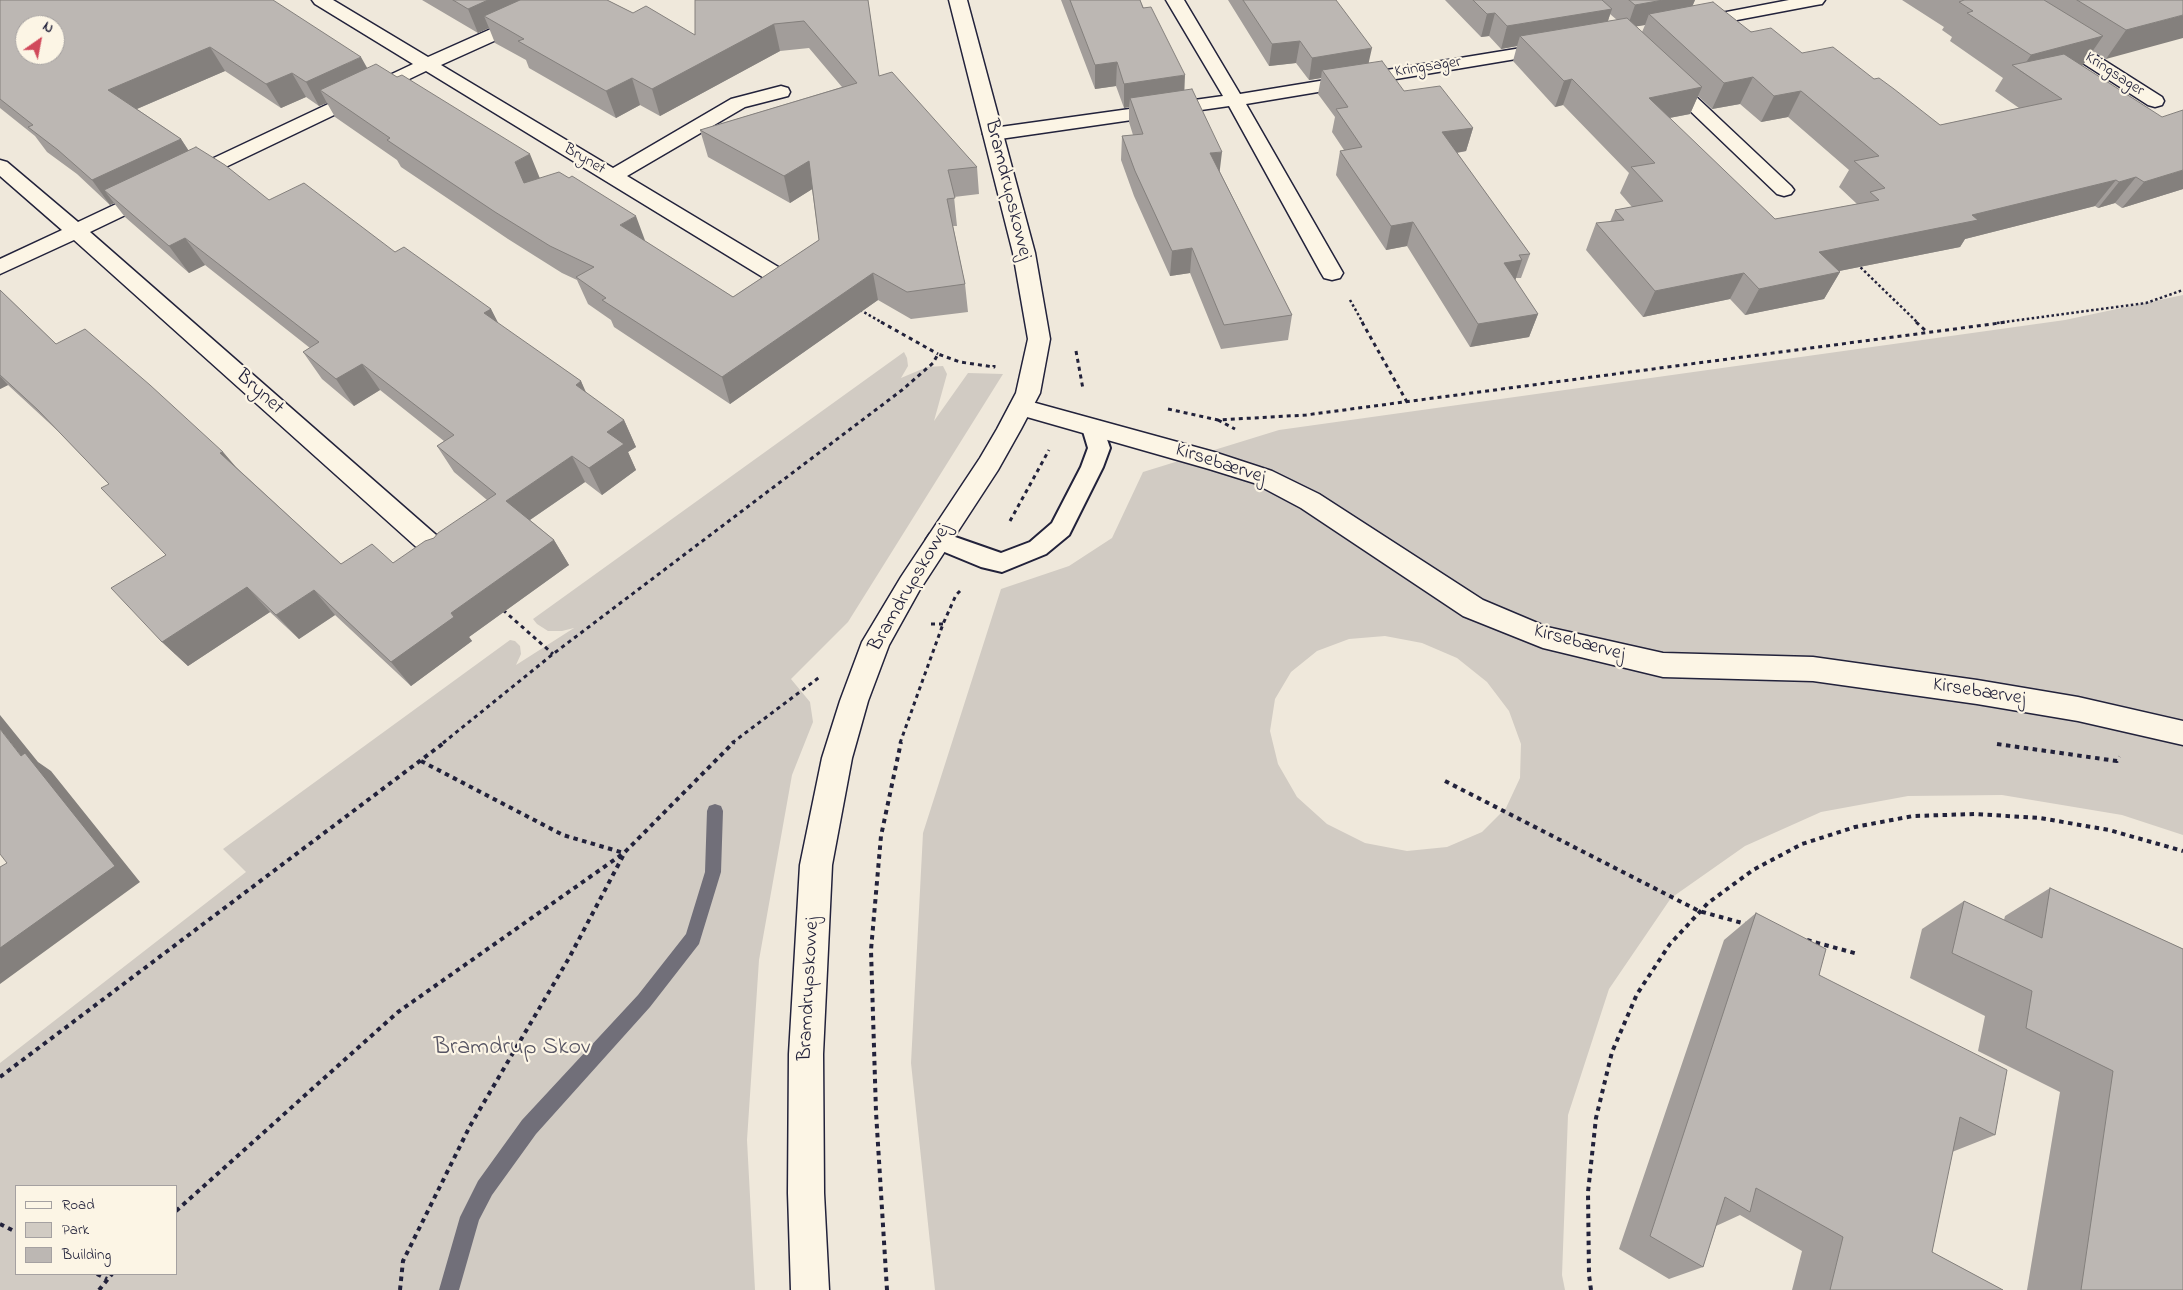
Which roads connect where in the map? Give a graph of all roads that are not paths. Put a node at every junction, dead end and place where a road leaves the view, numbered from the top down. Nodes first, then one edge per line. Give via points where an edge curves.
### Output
1 (321, 0) edge
2 (570, 0) edge
3 (958, 0) edge
4 (1175, 0) edge
5 (1816, 0) edge
6 (1997, 0) edge
7 (1680, 25) edge
8 (1574, 44) edge
9 (427, 64) junction
10 (1657, 70) edge
11 (781, 92) dead end
12 (1235, 100) junction
13 (2155, 101) dead end
14 (992, 134) junction
15 (0, 166) edge
16 (612, 177) junction
17 (1784, 190) dead end
18 (76, 231) junction
19 (0, 267) edge
20 (1332, 273) road end
21 (782, 280) edge
22 (1020, 407) junction
23 (1093, 428) junction
24 (938, 540) junction
25 (442, 555) edge
26 (2183, 733) edge
27 (810, 1290) edge

1 - 9 street, Brynet
2 - 9 street
3 - 14 street, Bramdrupskovvej
4 - 12 street
5 - 7 street
6 - 13 street, Kringsager
8 - 12 street, Kringsager
9 - 16 street, Brynet
9 - 18 street
10 - 17 street
11 - 16 street, Brynet via 738,104
12 - 14 street, Kringsager
12 - 20 street
14 - 22 street, Bramdrupskovvej via 1024,252 1039,339 1034,372
15 - 18 street, Brynet
16 - 21 street, Brynet
18 - 19 street
18 - 25 street, Brynet
22 - 23 street, Kirsebærvej
22 - 24 street, Bramdrupskovvej via 988,464
23 - 24 lane via 1098,448 1082,490 1061,529 1038,548 1002,563
23 - 26 street, Kirsebærvej via 1263,477 1310,501 1473,608 1543,637 1663,665 1813,669 2069,708
24 - 27 street, Bramdrupskovvej via 886,623 854,700 837,758 816,865 806,1054

